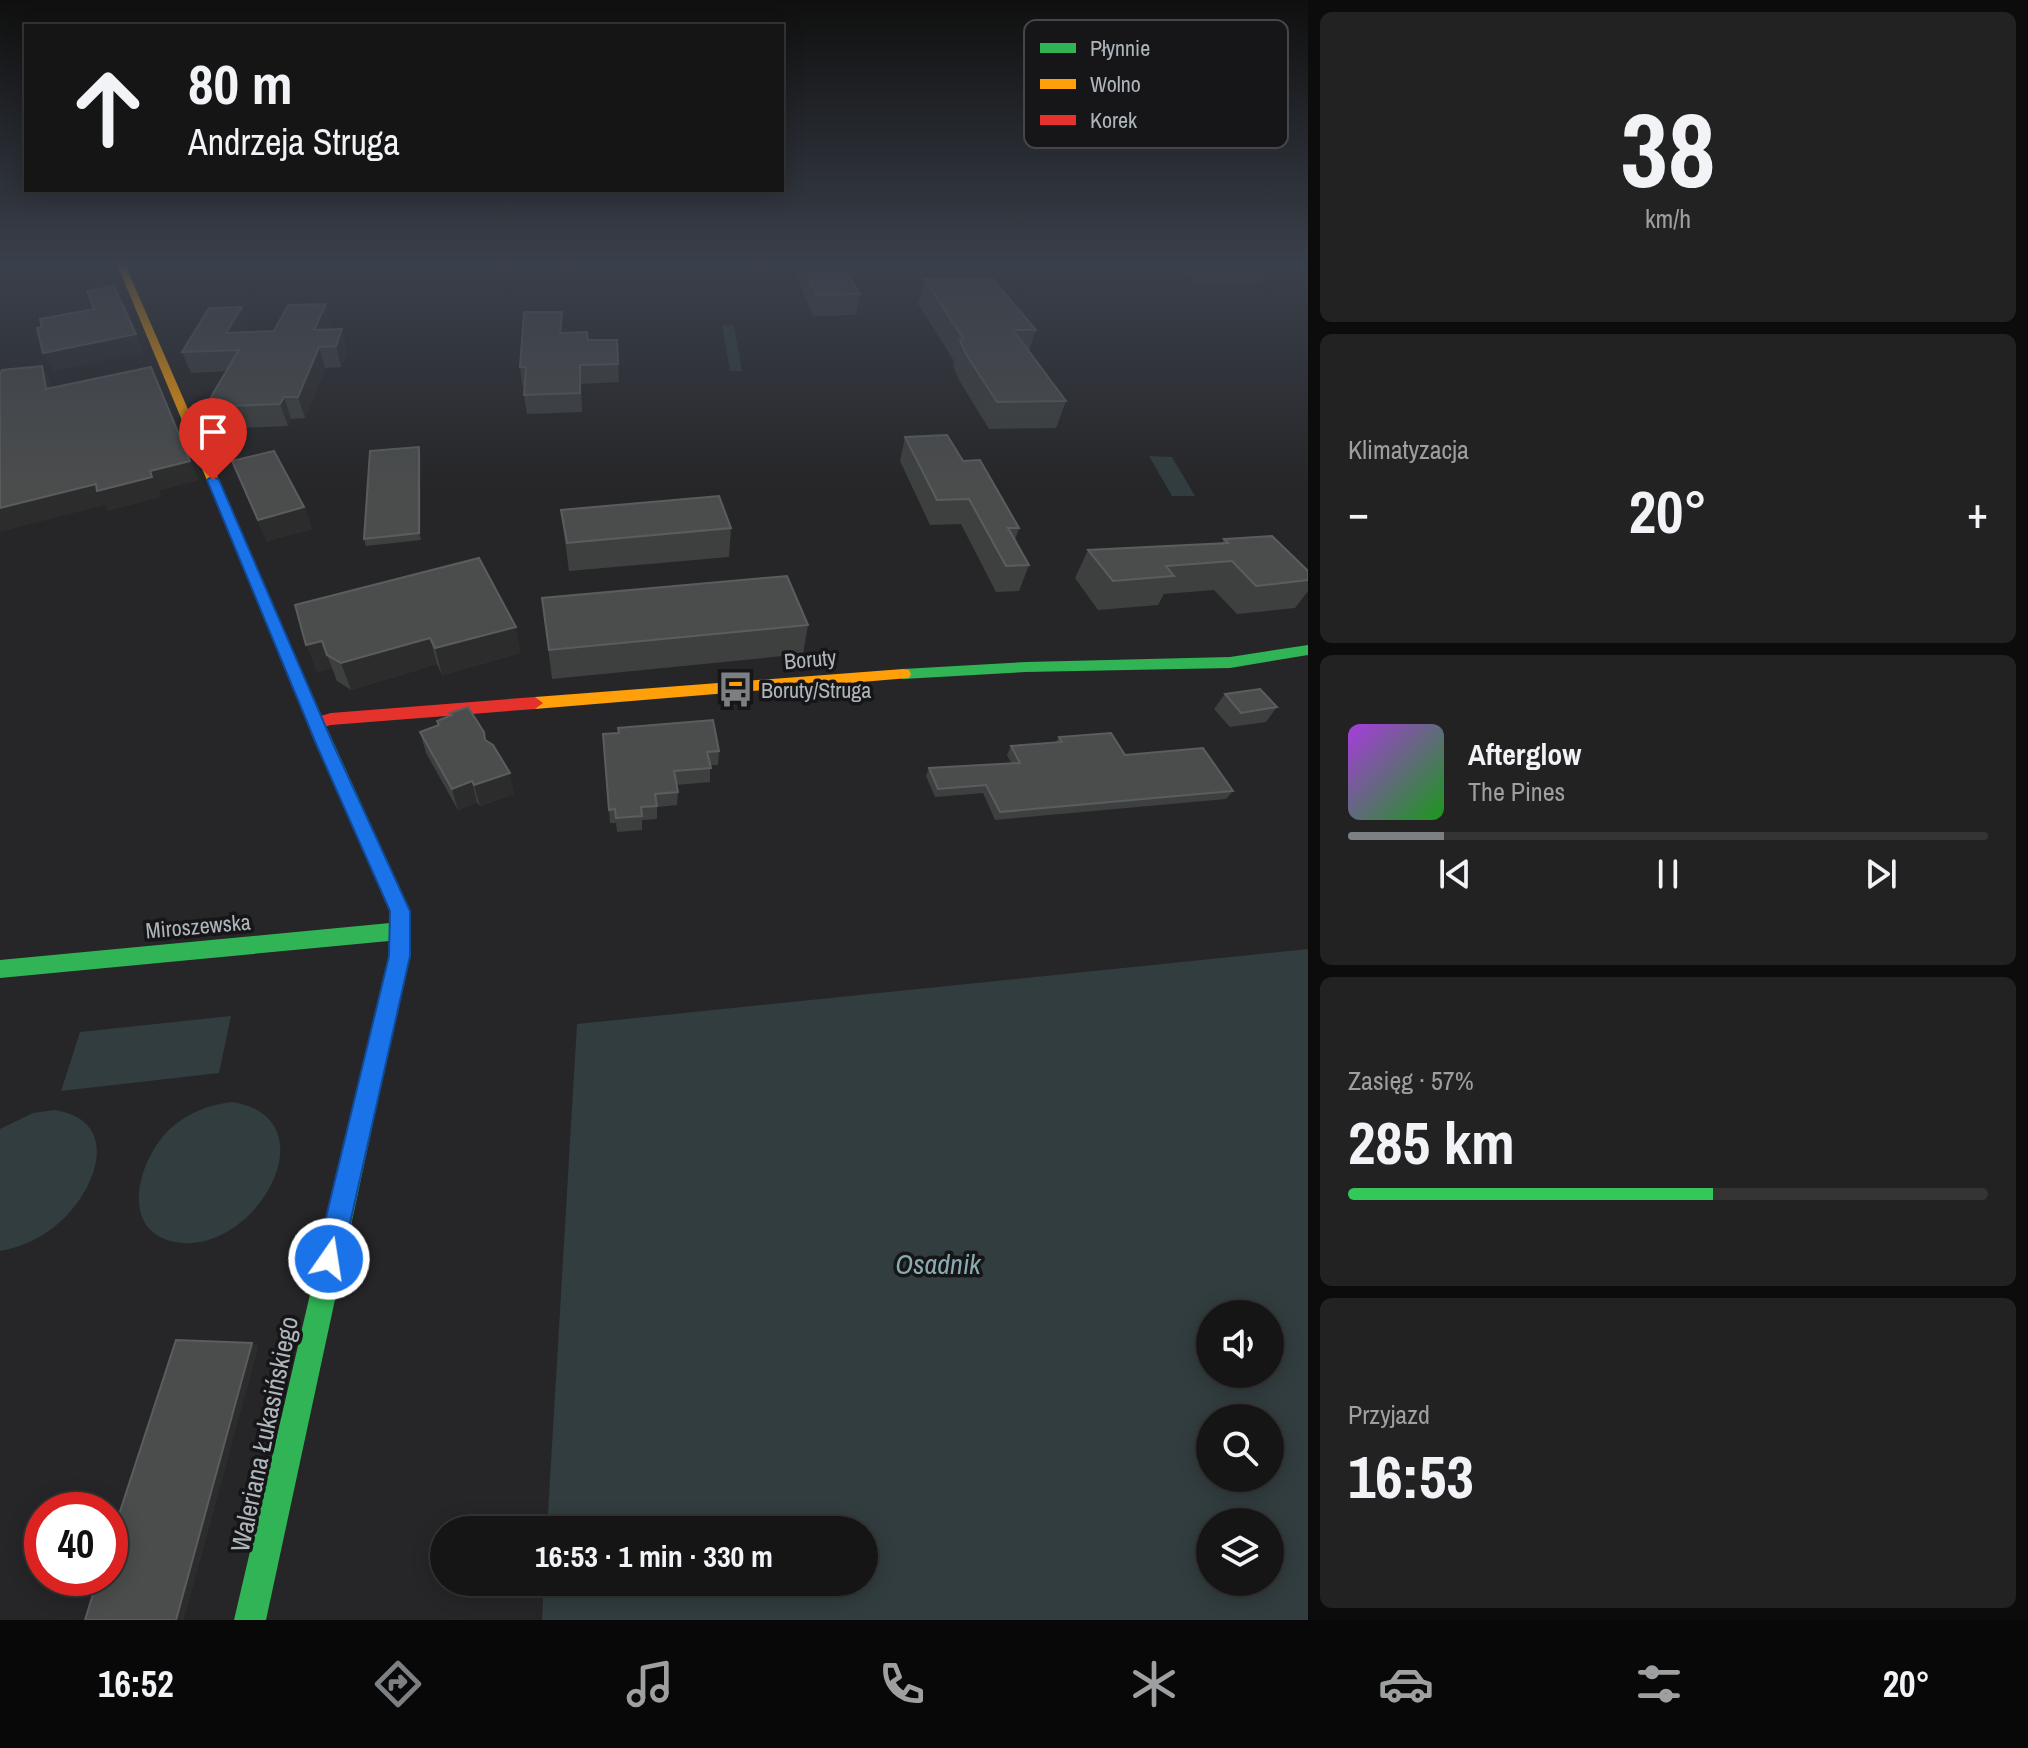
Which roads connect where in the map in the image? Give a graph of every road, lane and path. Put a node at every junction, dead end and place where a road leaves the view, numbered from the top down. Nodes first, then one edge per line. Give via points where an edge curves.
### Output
1 (152, 338) edge
2 (1308, 650) edge
3 (316, 723) junction
4 (401, 931) junction
5 (0, 969) edge
6 (250, 1620) edge

1 - 3 street
2 - 3 street, Boruty via 1266,661 1006,666
3 - 4 street via 400,911
4 - 5 street, Miroszewska
4 - 6 street, Waleriana Łukasińskiego

